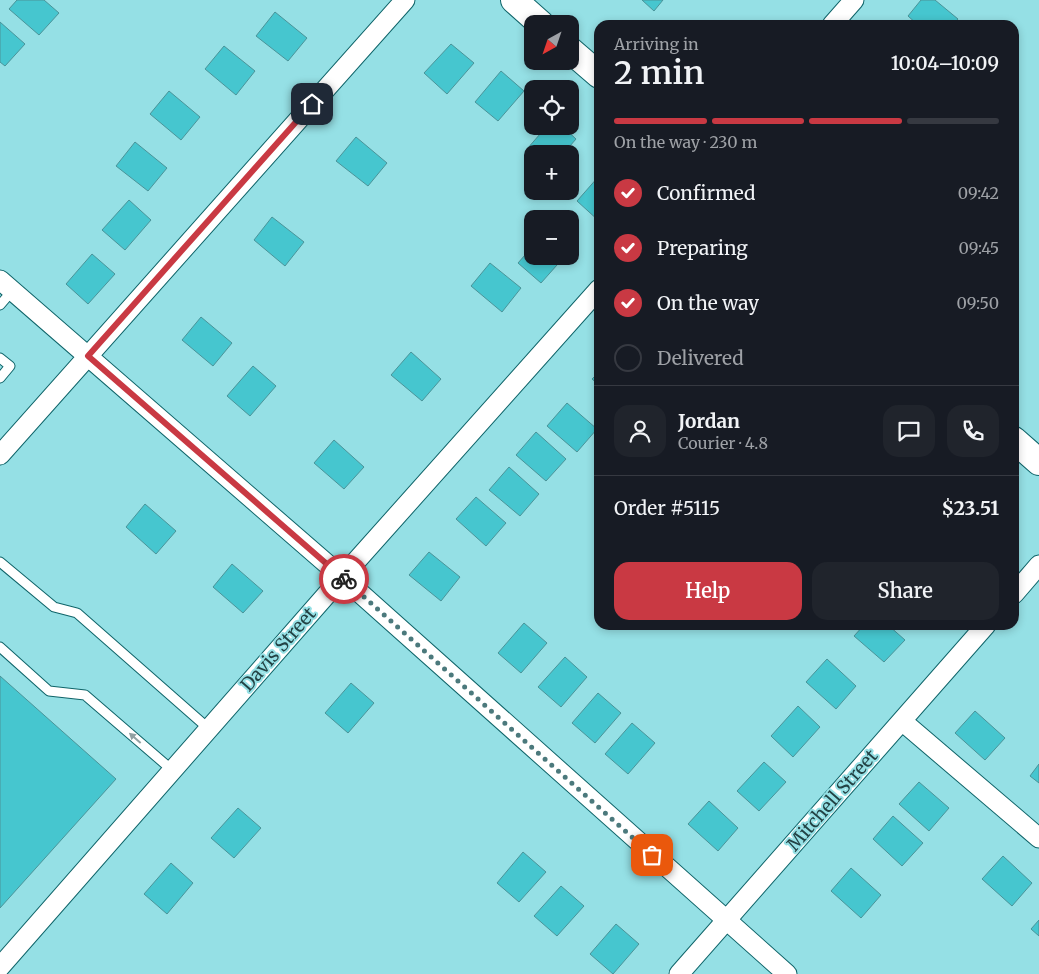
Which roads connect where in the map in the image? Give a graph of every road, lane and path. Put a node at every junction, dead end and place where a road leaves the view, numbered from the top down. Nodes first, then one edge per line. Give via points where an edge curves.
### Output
1 (405, 0) edge
2 (514, 0) edge
3 (854, 0) edge
4 (531, 15) edge
5 (836, 20) edge
6 (579, 58) edge
7 (594, 71) edge
8 (4, 292) edge
9 (594, 295) edge
10 (88, 356) junction
11 (0, 358) edge
12 (0, 378) edge
13 (1019, 444) edge
14 (0, 455) edge
15 (1039, 462) edge
16 (0, 562) edge
17 (1039, 565) edge
18 (342, 577) junction
19 (1019, 588) edge
20 (982, 630) edge
21 (0, 647) edge
22 (902, 721) junction
23 (209, 729) junction
24 (172, 770) junction
25 (1039, 838) edge
26 (726, 921) junction
27 (0, 967) edge
28 (679, 974) edge
29 (787, 974) edge

1 - 10 street
2 - 4 street
3 - 5 street
6 - 7 street
8 - 10 street
9 - 18 street, Davis Street
10 - 14 street
10 - 18 street
11 - 12 lane via 10,366
13 - 15 street
16 - 23 lane via 54,607 77,613
17 - 19 street
18 - 23 street, Davis Street
18 - 26 street
20 - 22 street, Mitchell Street
24 -> 21 lane via 85,696 49,691
22 - 25 street
22 - 26 street, Mitchell Street
23 - 24 street, Davis Street
24 - 27 street, Davis Street
26 - 28 street, Mitchell Street
26 - 29 street

